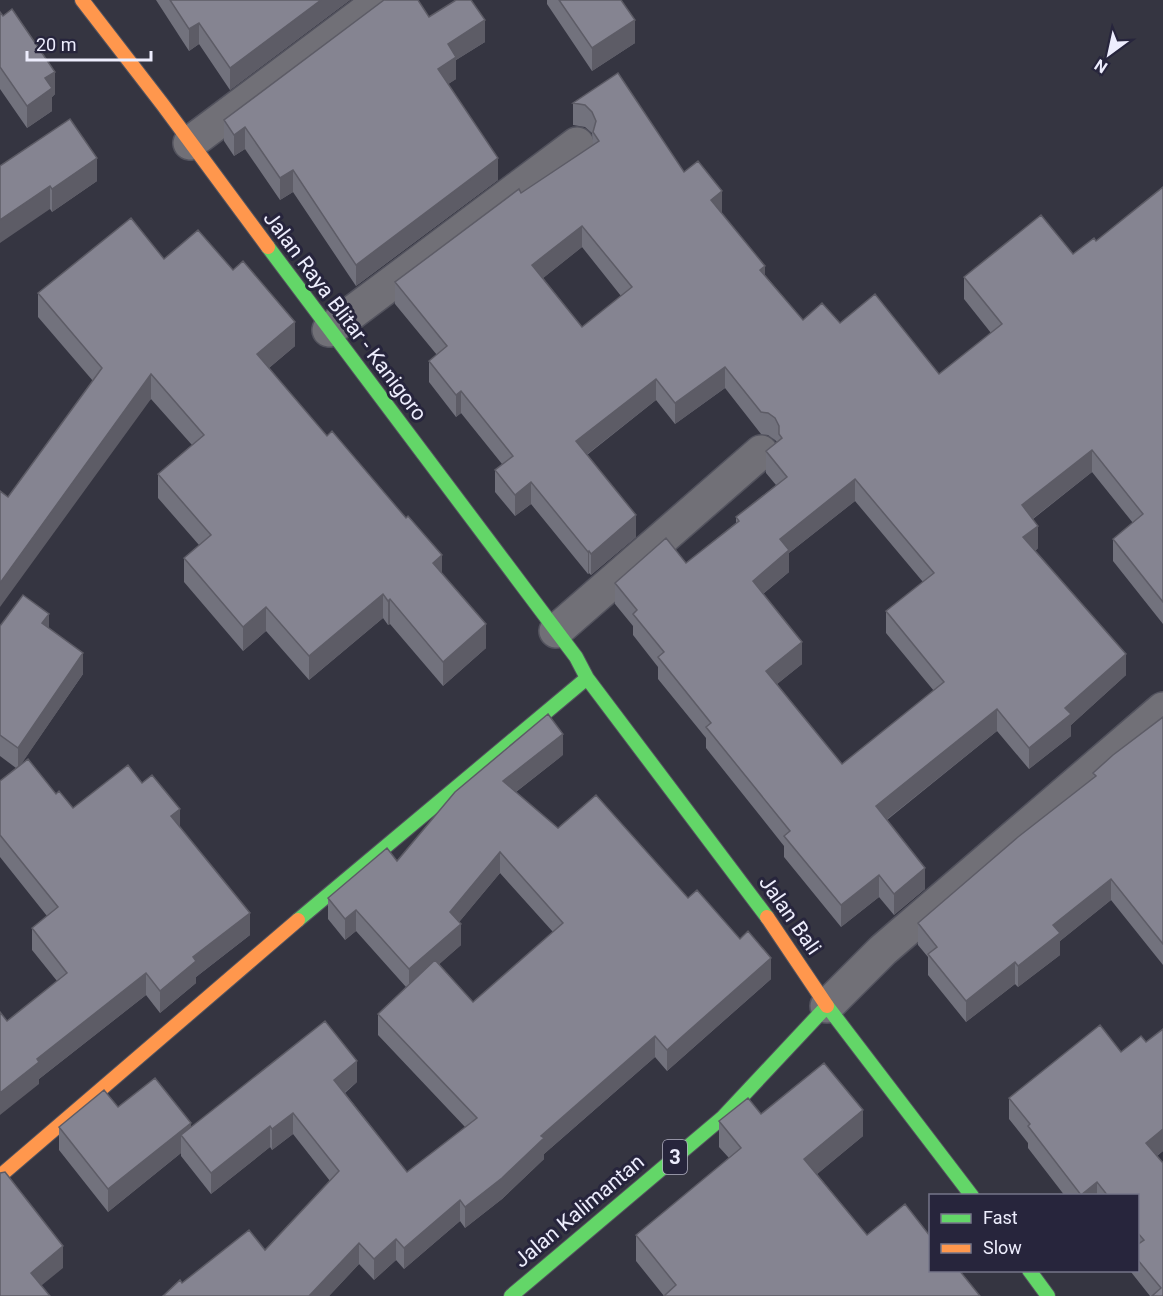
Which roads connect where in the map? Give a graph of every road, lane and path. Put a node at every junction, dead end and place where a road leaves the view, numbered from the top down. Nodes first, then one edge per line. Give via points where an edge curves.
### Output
1 (82, 0) edge
2 (381, 0) edge
3 (189, 142) junction
4 (578, 144) dead end
5 (329, 330) junction
6 (761, 452) dead end
7 (556, 631) junction
8 (576, 657) joint
9 (587, 678) junction
10 (1163, 709) edge
11 (827, 1006) junction
12 (0, 1176) edge
13 (970, 1194) edge
14 (1030, 1272) edge
15 (511, 1296) edge
16 (1048, 1296) edge

1 - 3 main road, Jalan Raya Blitar - Kanigoro
2 - 3 street
3 - 5 main road, Jalan Raya Blitar - Kanigoro
4 - 5 street
5 - 7 main road, Jalan Raya Blitar - Kanigoro
6 - 7 street
7 - 8 main road, Jalan Raya Blitar - Kanigoro
8 - 9 main road, Jalan Bali
9 - 11 main road, Jalan Bali via 772,924
9 - 12 main road
10 - 11 street via 883,950
11 - 13 main road, Jalan Bali
11 - 15 main road, Jalan Kalimantan / 3 via 723,1117
14 - 16 main road

